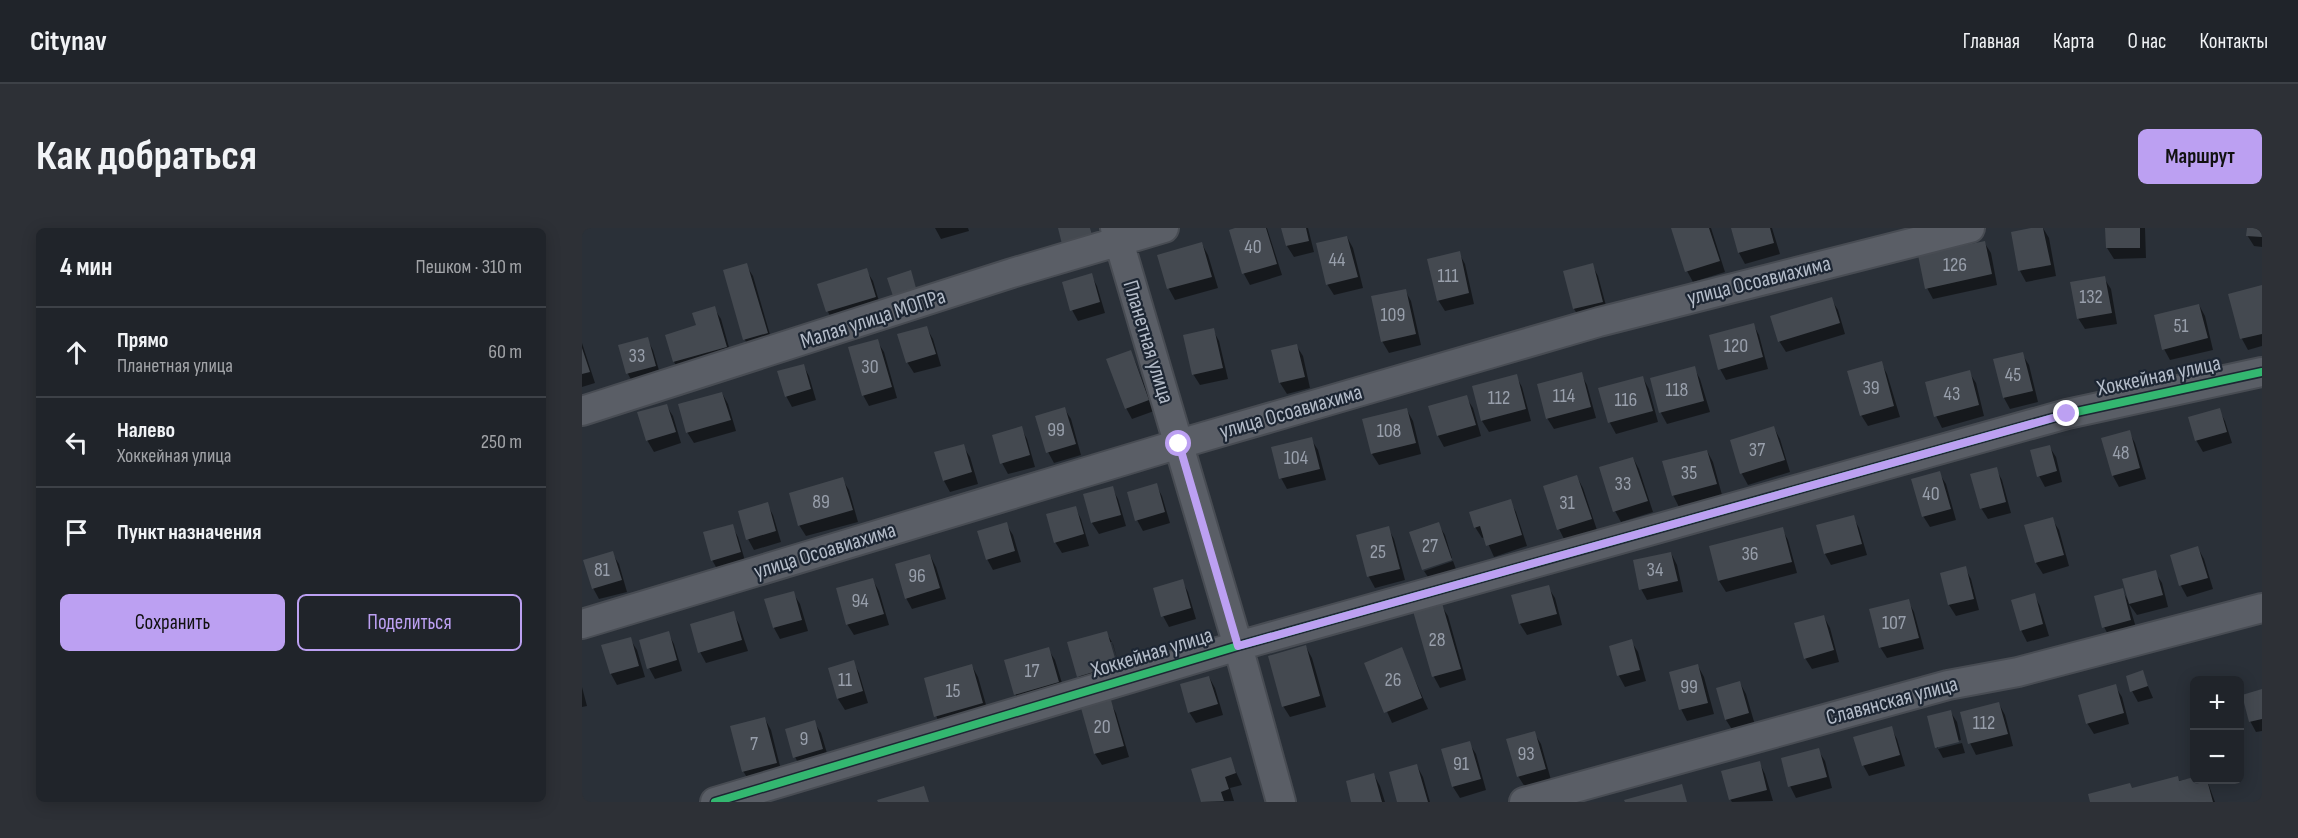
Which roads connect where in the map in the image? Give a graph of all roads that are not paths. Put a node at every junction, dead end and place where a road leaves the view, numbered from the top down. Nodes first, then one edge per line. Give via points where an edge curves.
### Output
1 (1164, 228) edge
2 (1970, 228) edge
3 (1117, 235) edge
4 (2262, 372) edge
5 (582, 411) edge
6 (1179, 444) junction
7 (2262, 608) edge
8 (582, 624) edge
9 (1238, 646) junction
10 (715, 802) edge
11 (1281, 802) edge
12 (1524, 802) edge

1 - 3 street, Малая улица МОПРа
2 - 6 street, улица Осоавиахима via 1599,322
3 - 5 street, Малая улица МОПРа via 1012,273
3 - 6 street, Планетная улица
4 - 9 street, Хоккейная улица via 2067,414
6 - 8 street, улица Осоавиахима
6 - 9 street, Планетная улица
7 - 12 street, Славянская улица via 2018,672 1948,685
9 - 10 street, Хоккейная улица
9 - 11 street, Планетная улица

